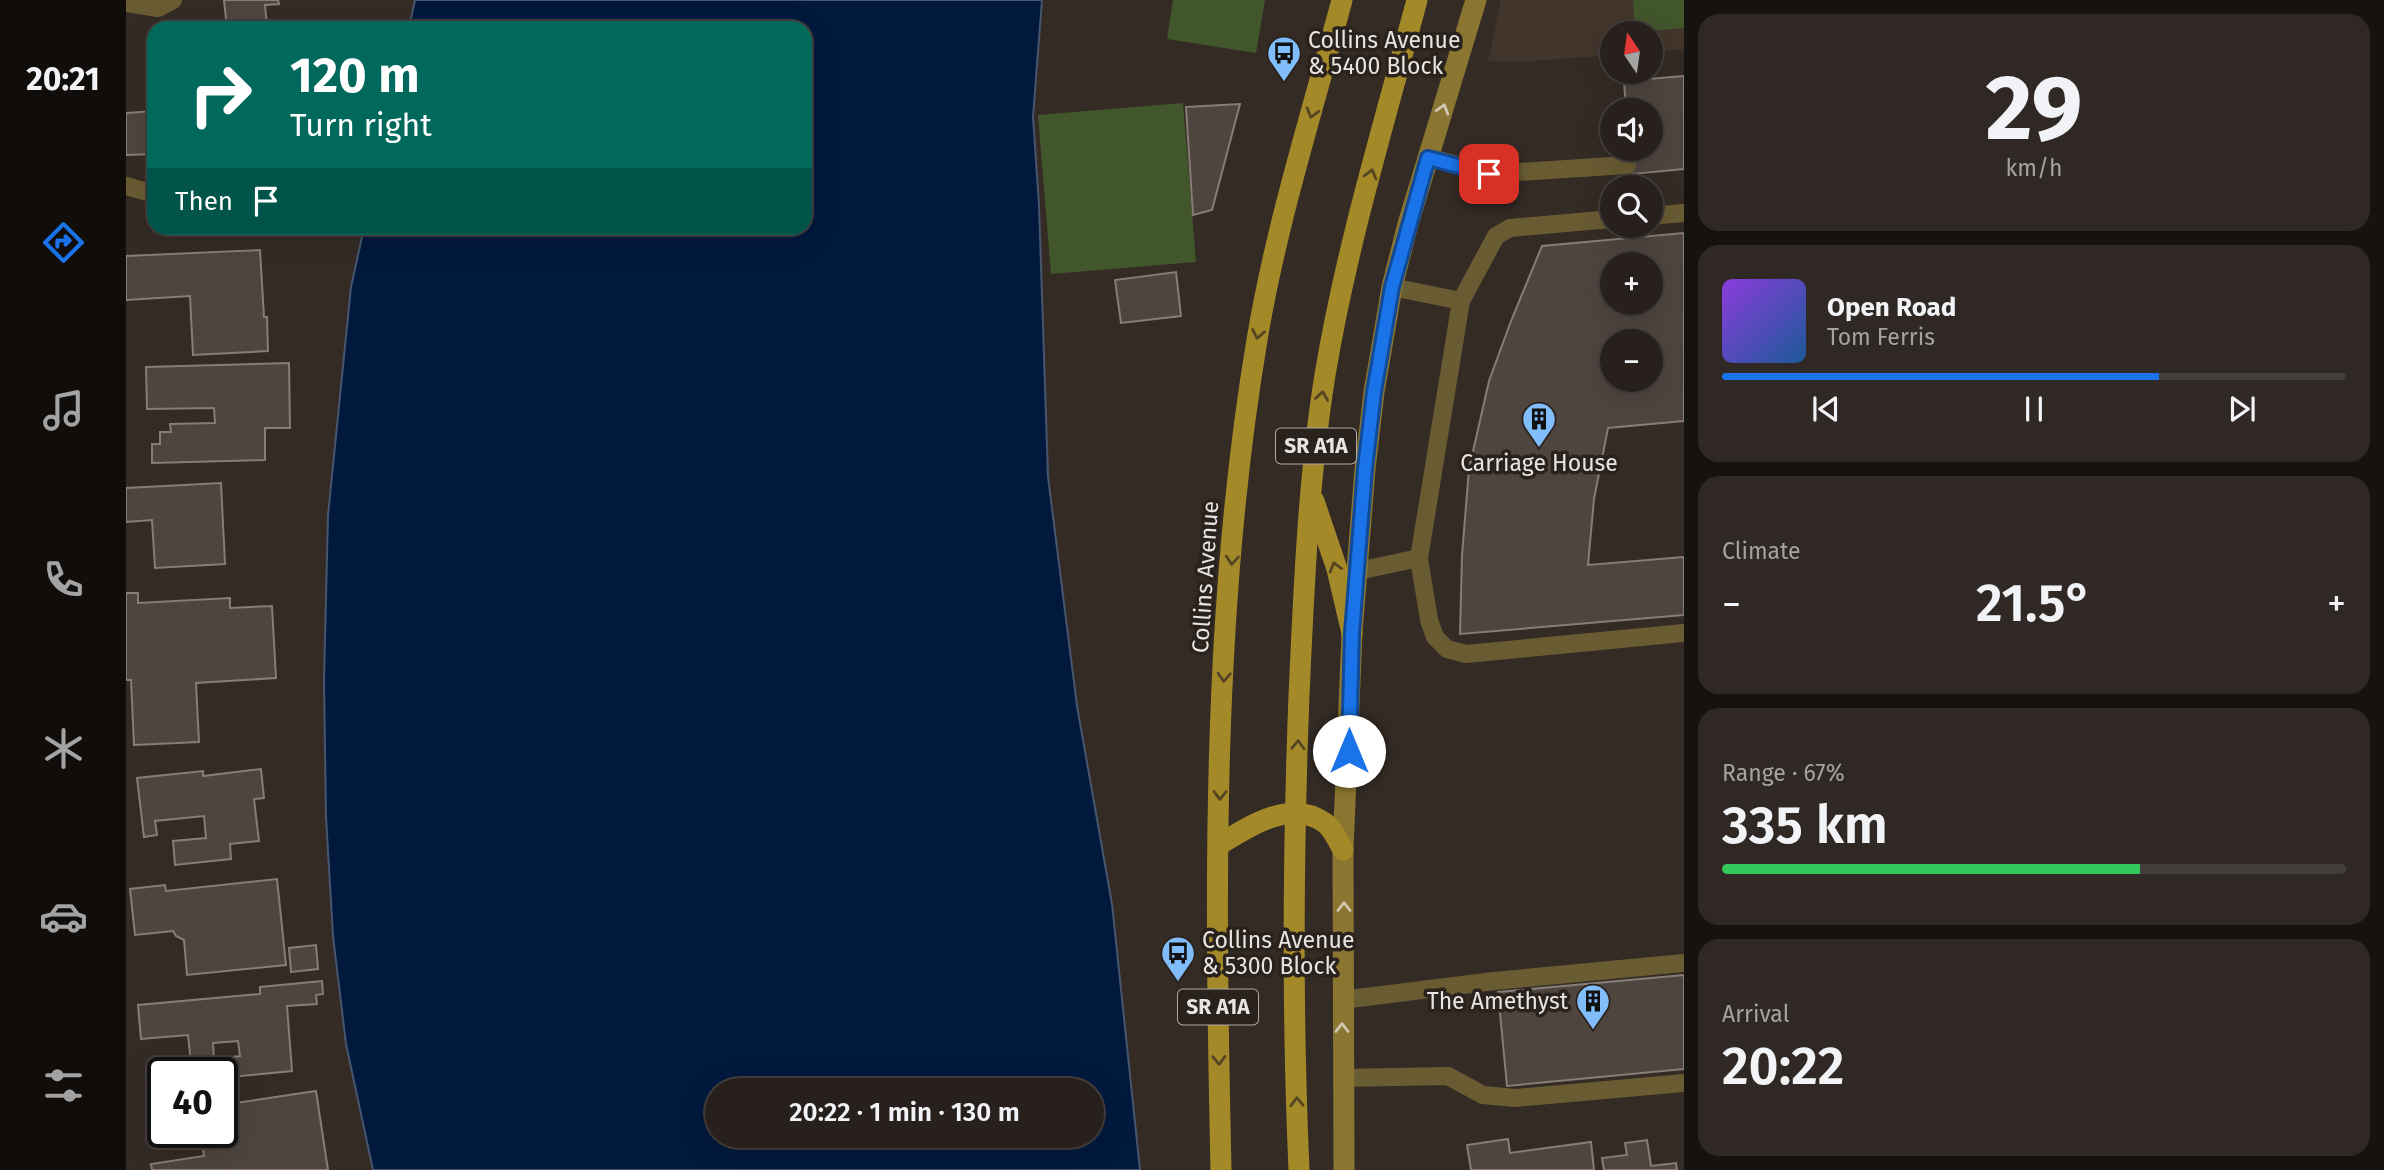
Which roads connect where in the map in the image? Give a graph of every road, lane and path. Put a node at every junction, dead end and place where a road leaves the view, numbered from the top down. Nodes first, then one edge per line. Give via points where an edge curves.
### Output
1 (173, 0) edge
2 (1342, 0) edge
3 (1417, 0) edge
4 (1476, 0) edge
5 (126, 3) edge
6 (1428, 158) junction
7 (1627, 165) dead end
8 (126, 186) edge
9 (147, 192) edge
10 (1684, 213) edge
11 (1663, 215) edge
12 (1600, 220) edge
13 (1392, 287) junction
14 (1461, 301) junction
15 (1311, 490) junction
16 (1419, 558) junction
17 (1358, 571) junction
18 (1352, 633) junction
19 (1684, 633) edge
20 (1296, 814) junction
21 (1219, 845) junction
22 (1343, 850) junction
23 (1684, 963) edge
24 (1342, 1000) junction
25 (1342, 1077) junction
26 (1684, 1083) edge
27 (1221, 1170) edge
28 (1299, 1170) edge
29 (1344, 1170) edge

1 - 5 lane via 158,8
2 -> 21 main road, Collins Avenue / SR A1A via 1282,217 1257,340 1227,609
15 -> 3 main road, SR A1A via 1325,376 1348,262
6 -> 4 street
6 - 7 lane via 1489,174
6 - 13 street
8 - 9 lane
10 - 11 lane
12 - 14 lane via 1510,228 1496,236
13 - 14 lane
13 - 17 street via 1372,405
14 - 16 lane
18 -> 15 main road
20 -> 15 main road, SR A1A
16 - 17 lane
16 - 19 lane via 1432,628 1447,649 1466,654
17 - 18 street
18 - 22 street
20 - 21 main road via 1267,818
20 - 22 main road via 1326,824
28 -> 20 main road, SR A1A
21 -> 27 main road, Collins Avenue / SR A1A
24 -> 22 street
23 - 24 lane
25 -> 24 street
25 - 26 lane via 1448,1076 1483,1095 1515,1098
25 - 29 street

